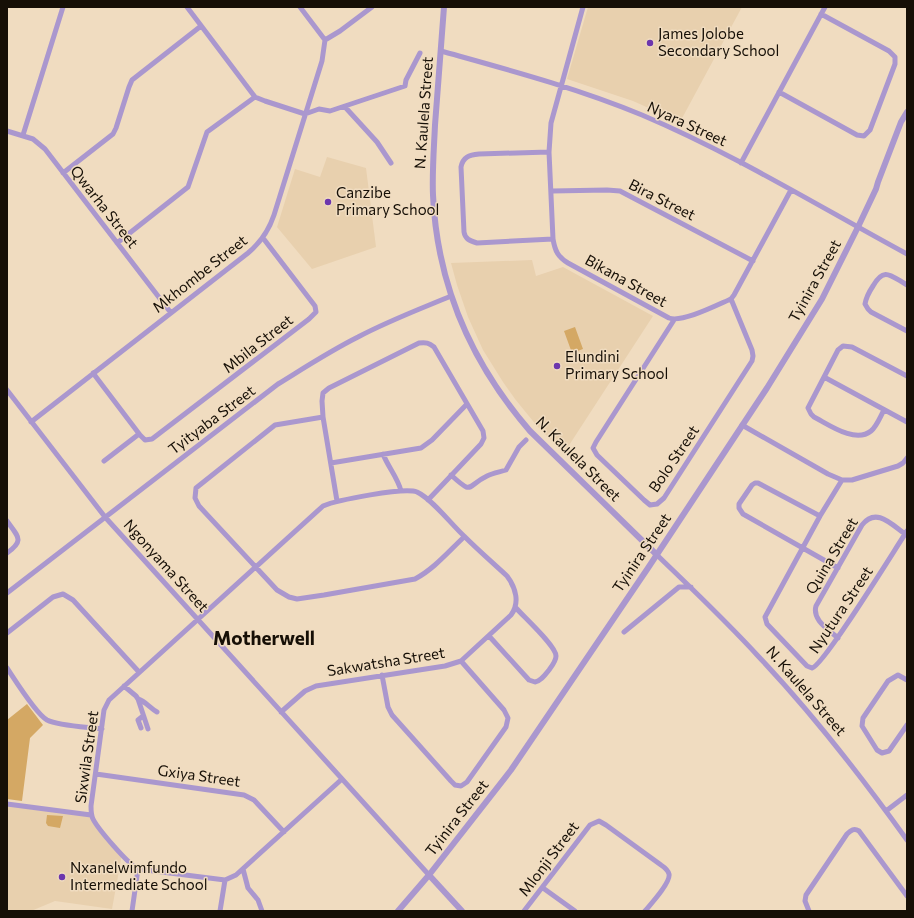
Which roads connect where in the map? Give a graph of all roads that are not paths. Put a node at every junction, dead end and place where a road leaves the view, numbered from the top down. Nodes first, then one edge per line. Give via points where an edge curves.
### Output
1 (63, 7) edge
2 (187, 7) edge
3 (300, 7) edge
4 (372, 7) edge
5 (444, 7) edge
6 (583, 7) edge
7 (825, 7) edge
8 (821, 14) junction
9 (202, 26) junction
10 (325, 40) junction
11 (441, 51) junction
12 (420, 53) dead end
13 (561, 85) junction
14 (779, 92) junction
15 (255, 97) junction
16 (345, 107) junction
17 (306, 114) junction
18 (906, 114) edge
19 (7, 130) edge
20 (23, 135) junction
21 (549, 152) junction
22 (391, 163) dead end
23 (741, 163) junction
24 (63, 173) junction
25 (791, 190) junction
26 (552, 191) junction
27 (858, 227) junction
28 (263, 238) junction
29 (553, 239) junction
30 (117, 243) junction
31 (907, 254) edge
32 (753, 261) junction
33 (907, 285) edge
34 (451, 296) junction
35 (731, 299) junction
36 (171, 313) junction
37 (674, 320) junction
38 (907, 331) edge
39 (93, 373) junction
40 (907, 376) edge
41 (824, 377) junction
42 (7, 390) edge
43 (467, 404) junction
44 (884, 410) junction
45 (323, 417) junction
46 (31, 422) junction
47 (907, 422) edge
48 (742, 425) junction
49 (139, 434) junction
50 (526, 440) dead end
51 (383, 454) junction
52 (907, 458) edge
53 (104, 461) dead end
54 (331, 462) junction
55 (905, 464) edge
56 (451, 476) junction
57 (842, 480) junction
58 (401, 491) junction
59 (428, 500) junction
60 (337, 501) junction
61 (820, 516) junction
62 (105, 517) junction
63 (7, 521) edge
64 (906, 532) edge
65 (464, 537) junction
66 (803, 548) junction
67 (7, 554) edge
68 (657, 555) junction
69 (256, 567) junction
70 (838, 568) junction
71 (691, 587) junction
72 (7, 593) edge
73 (516, 608) junction
74 (198, 619) junction
75 (624, 632) dead end
76 (7, 633) edge
77 (489, 636) junction
78 (838, 638) junction
79 (460, 661) junction
80 (7, 668) edge
81 (139, 672) junction
82 (382, 675) junction
83 (907, 680) edge
84 (124, 686) junction
85 (138, 699) junction
86 (157, 712) dead end
87 (281, 712) junction
88 (143, 716) junction
89 (907, 725) edge
90 (141, 728) dead end
91 (102, 729) junction
92 (148, 729) dead end
93 (96, 774) junction
94 (342, 779) junction
95 (907, 796) edge
96 (7, 804) edge
97 (886, 811) junction
98 (92, 816) junction
99 (284, 832) junction
100 (907, 840) edge
101 (138, 869) junction
102 (243, 869) junction
103 (429, 875) junction
104 (225, 880) junction
105 (543, 888) junction
106 (907, 896) edge
107 (132, 911) edge
108 (220, 911) edge
109 (262, 911) edge
110 (398, 911) edge
111 (462, 911) edge
112 (524, 911) edge
113 (574, 911) edge
114 (645, 911) edge
115 (809, 911) edge

1 - 20 street
2 - 9 street
3 - 10 street
4 - 10 street via 340,32
5 - 11 street, N. Kaulela Street
6 - 13 street, Bikana Street
7 - 8 street
8 - 14 street
8 - 14 street via 889,51 894,57 895,64 870,130 864,136 857,135
9 - 15 street
9 - 24 street via 132,80 113,134
10 - 17 street, Mkhombe Street via 322,61
11 - 13 street, Nyara Street
11 - 34 street, N. Kaulela Street via 433,157 433,195 439,246
12 - 16 street via 405,86
13 - 21 street, Bikana Street via 551,123
13 - 23 street, Nyara Street via 652,120
14 - 23 street
15 - 17 street
15 - 30 street via 207,132 188,187
16 - 17 street via 330,111 319,109
16 - 22 street via 377,142
17 - 28 street, Mkhombe Street via 272,222
18 - 27 street, Tyinira Street
19 - 20 street, Qwarha Street
20 - 24 street, Qwarha Street via 33,138 40,144
21 - 26 street, Bikana Street
21 - 29 street via 471,155 465,158 461,167 464,232 469,240 477,243
23 - 25 street, Nyara Street
24 - 30 street, Qwarha Street
25 - 27 street, Nyara Street
25 - 32 street
26 - 29 street, Bikana Street
26 - 32 street, Bira Street via 620,191
27 - 31 street, Nyara Street
27 - 48 street, Tyinira Street via 822,299
28 - 36 street, Mkhombe Street via 248,253
28 - 49 street, Mbila Street via 315,306 316,312 155,438 145,440
29 - 37 street, Bikana Street via 556,252 563,260
30 - 36 street, Qwarha Street
32 - 35 street
33 - 38 street via 883,274 878,277 865,304 871,312
34 - 62 street, Tyityaba Street via 396,318 298,372 243,410
34 - 68 street, N. Kaulela Street via 478,359 516,415
35 - 37 street, Bikana Street via 683,319
35 - 37 street, Bolo Street via 752,350 752,361 664,498 657,504 650,505 597,455 593,448
36 - 39 street, Mkhombe Street
39 - 46 street, Mkhombe Street
39 - 49 street
40 - 41 street via 843,346 838,350
41 - 44 street
41 - 44 street via 808,408 814,417 845,433 860,436 870,431
42 - 46 street, Ngonyama Street
43 - 45 street via 434,347 423,342 326,390 322,395
43 - 51 street via 427,445
43 - 56 street via 483,430 484,438
44 - 47 street
45 - 54 street
45 - 69 street via 275,425 196,488 195,498 199,506
46 - 62 street, Ngonyama Street
48 - 57 street
48 - 68 street, Tyinira Street
49 - 53 street
50 - 56 street via 506,470 488,475 473,487 468,488
51 - 54 street
51 - 58 street
52 - 55 street
54 - 60 street
55 - 57 street via 852,480
56 - 59 street
57 - 61 street, Nyutura Street
58 - 59 street via 415,492
58 - 60 street
59 - 65 street
60 - 69 street via 323,506
61 - 66 street, Nyutura Street
61 - 66 street via 758,483 752,485 739,504 742,514
62 - 72 street, Tyityaba Street
62 - 74 street, Ngonyama Street
63 - 67 street via 18,540 17,546
64 - 70 street, Quina Street via 879,517 869,517
64 - 78 street, Nyutura Street
65 - 69 street via 437,563 415,579 324,595 289,597 277,590
65 - 73 street via 512,582
66 - 70 street
66 - 78 street, Nyutura Street via 767,611 765,620 810,668 818,665
68 - 71 street, N. Kaulela Street
68 - 103 street, Tyinira Street via 511,770
69 - 74 street
70 - 78 street, Quina Street via 815,611 818,620
71 - 75 street via 679,587
71 - 97 street, N. Kaulela Street via 759,656 804,707
73 - 77 street, Sakwatsha Street
73 - 77 street via 556,653 555,661 540,680 529,680
74 - 81 street, Sixwila Street
74 - 87 street, Ngonyama Street
76 - 81 street via 53,597 63,594 73,600
77 - 79 street, Sakwatsha Street
79 - 82 street, Sakwatsha Street via 445,666
79 - 82 street via 504,710 508,718 506,727 467,782 461,786 451,781 392,715
80 - 91 street via 46,720
81 - 84 street, Sixwila Street
82 - 87 street, Sakwatsha Street via 311,688
83 - 89 street via 898,675 888,681 863,718 862,726 877,750 882,753 889,751
84 - 85 street
84 - 91 street, Sixwila Street via 106,704
85 - 86 street
85 - 88 street
87 - 94 street, Ngonyama Street
88 - 90 street via 138,720
88 - 92 street
91 - 93 street, Sixwila Street
93 - 98 street, Sixwila Street
93 - 99 street, Gxiya Street via 244,795 254,800
94 - 99 street
94 - 103 street, Ngonyama Street
95 - 97 street
96 - 98 street
97 - 100 street, N. Kaulela Street
98 - 101 street, Sixwila Street via 122,854
99 - 102 street
101 - 104 street
101 - 107 street
102 - 104 street
102 - 109 street via 248,888 258,900
103 - 110 street, Tyinira Street
103 - 111 street
104 - 108 street
105 - 112 street, Mlonji Street
105 - 113 street
105 - 114 street, Mlonji Street via 590,825 601,822 668,872 667,882
106 - 115 street via 859,831 854,829 844,838 806,895 805,901

